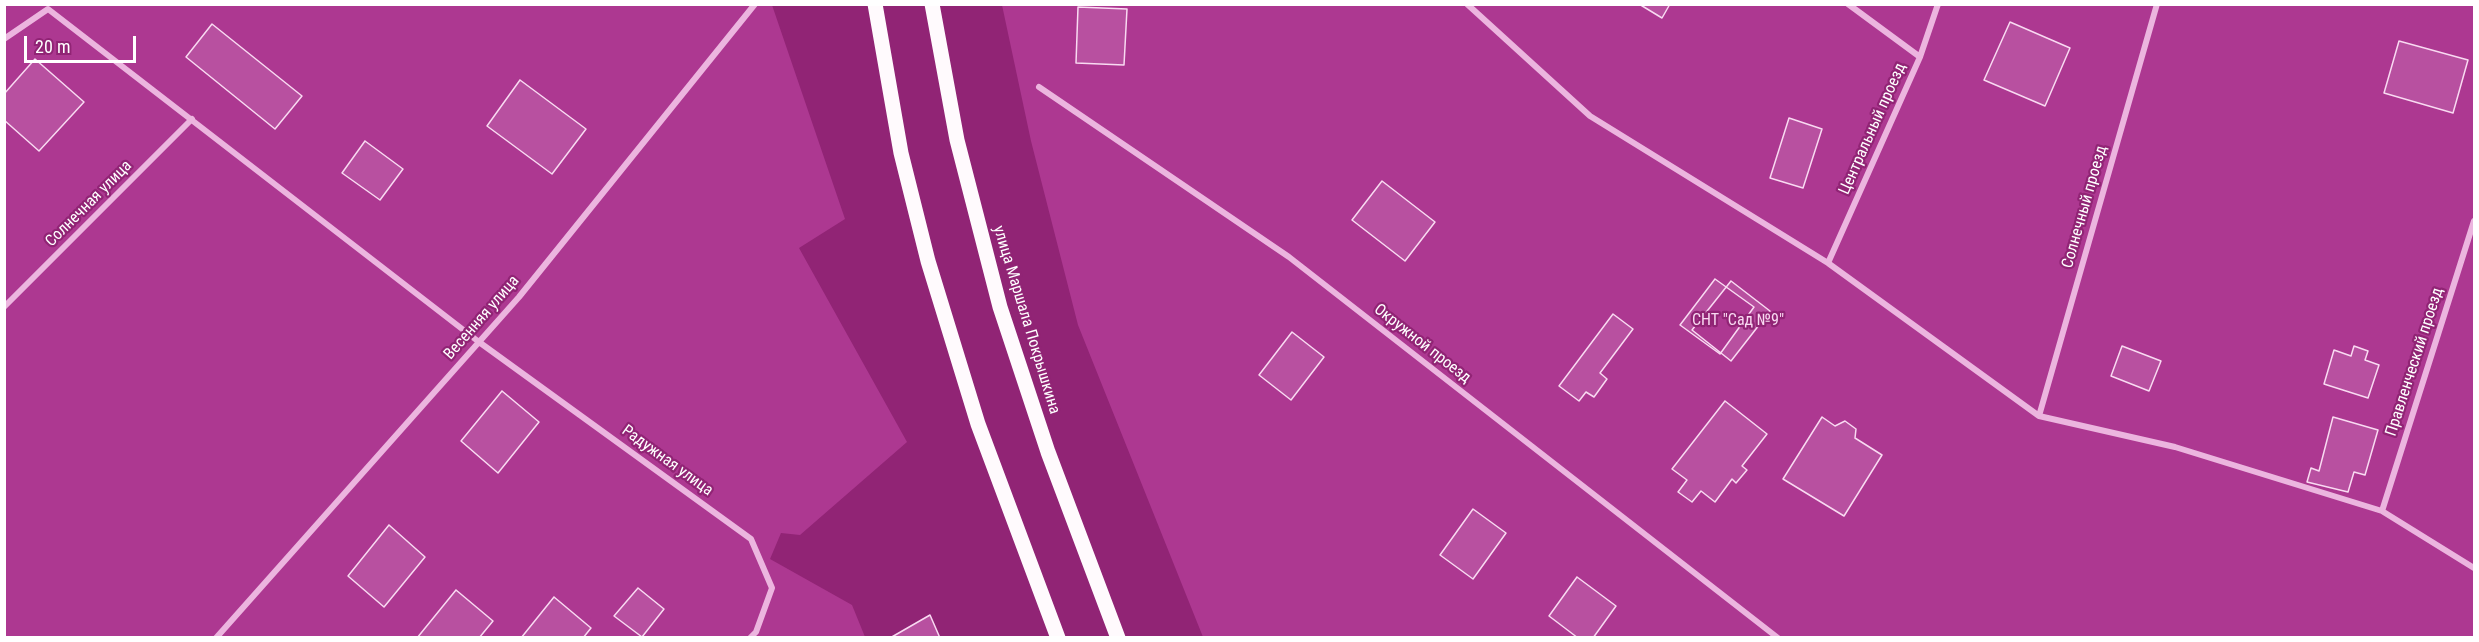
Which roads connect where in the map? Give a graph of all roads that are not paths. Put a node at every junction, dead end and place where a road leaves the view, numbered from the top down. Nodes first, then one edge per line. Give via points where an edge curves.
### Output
1 (755, 4) edge
2 (875, 4) edge
3 (932, 4) edge
4 (1467, 4) edge
5 (1848, 4) edge
6 (1938, 4) edge
7 (2157, 4) edge
8 (4, 39) edge
9 (1920, 57) junction
10 (1039, 87) dead end
11 (192, 120) junction
12 (2475, 221) edge
13 (1828, 263) junction
14 (4, 307) edge
15 (479, 342) junction
16 (2039, 416) junction
17 (2382, 511) junction
18 (2475, 568) edge
19 (216, 638) edge
20 (750, 638) edge
21 (1058, 638) edge
22 (1118, 638) edge
23 (1778, 638) edge

1 - 15 street, Весенняя улица
2 - 21 main road via 902,153 937,292 978,424
3 - 22 main road, улица Маршала Покрышкина via 957,140 1000,308 1048,452
4 - 13 street via 1590,116
5 - 9 street
6 - 9 street, Центральный проезд
7 - 16 street, Солнечный проезд
8 - 11 street, Радужная улица via 48,9
9 - 13 street, Центральный проезд
10 - 23 street, Окружной проезд via 1289,257
11 - 14 street, Солнечная улица
11 - 15 street, Радужная улица
12 - 17 street, Правленческий проезд
13 - 16 street
15 - 19 street, Весенняя улица
15 - 20 street, Радужная улица via 751,539 772,588 756,632
16 - 17 street via 2175,447
17 - 18 street

